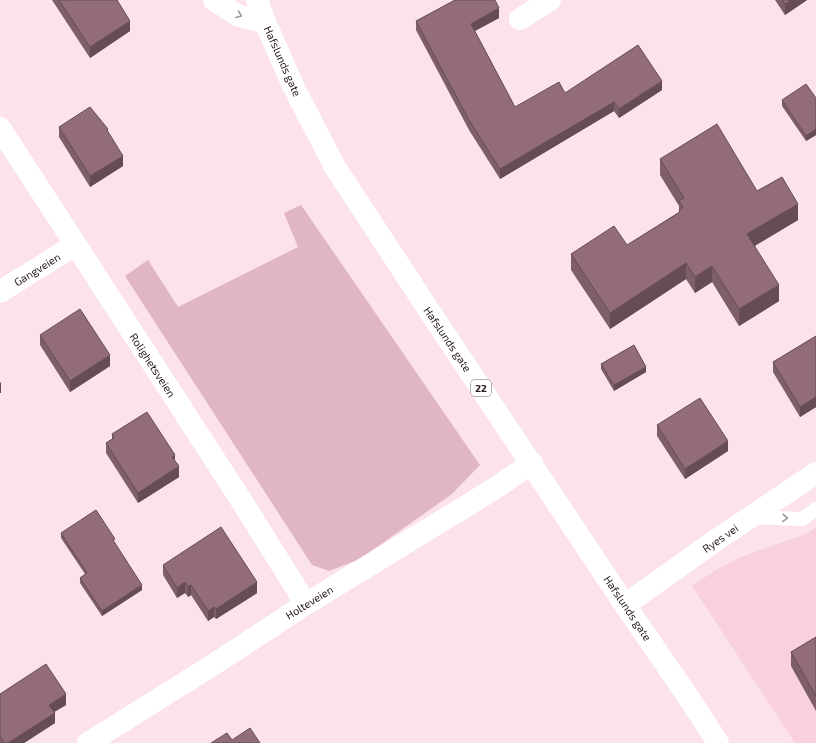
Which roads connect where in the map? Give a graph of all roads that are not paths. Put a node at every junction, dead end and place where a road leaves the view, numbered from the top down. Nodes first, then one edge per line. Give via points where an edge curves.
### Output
1 (257, 0) edge
2 (550, 0) edge
3 (215, 1) edge
4 (520, 19) dead end
5 (265, 22) junction
6 (0, 128) edge
7 (75, 245) junction
8 (0, 292) edge
9 (532, 464) junction
10 (816, 472) edge
11 (816, 509) edge
12 (751, 517) junction
13 (306, 604) junction
14 (626, 605) junction
15 (88, 743) edge
16 (718, 743) edge

1 - 5 main road, Hafslunds gate / 22
2 - 4 main road
3 -> 5 main road via 239,16
5 - 9 main road, Hafslunds gate / 22 via 294,88 335,167
6 - 7 main road, Rolighetsveien
7 - 8 main road, Gangveien
7 - 13 main road, Rolighetsveien
9 - 13 main road, Holteveien
9 - 14 main road, Hafslunds gate / 22
10 - 12 main road, Ryes vei
12 -> 11 lane via 802,519
12 - 14 main road, Ryes vei
13 - 15 main road, Holteveien
14 - 16 main road, Hafslunds gate / 22

